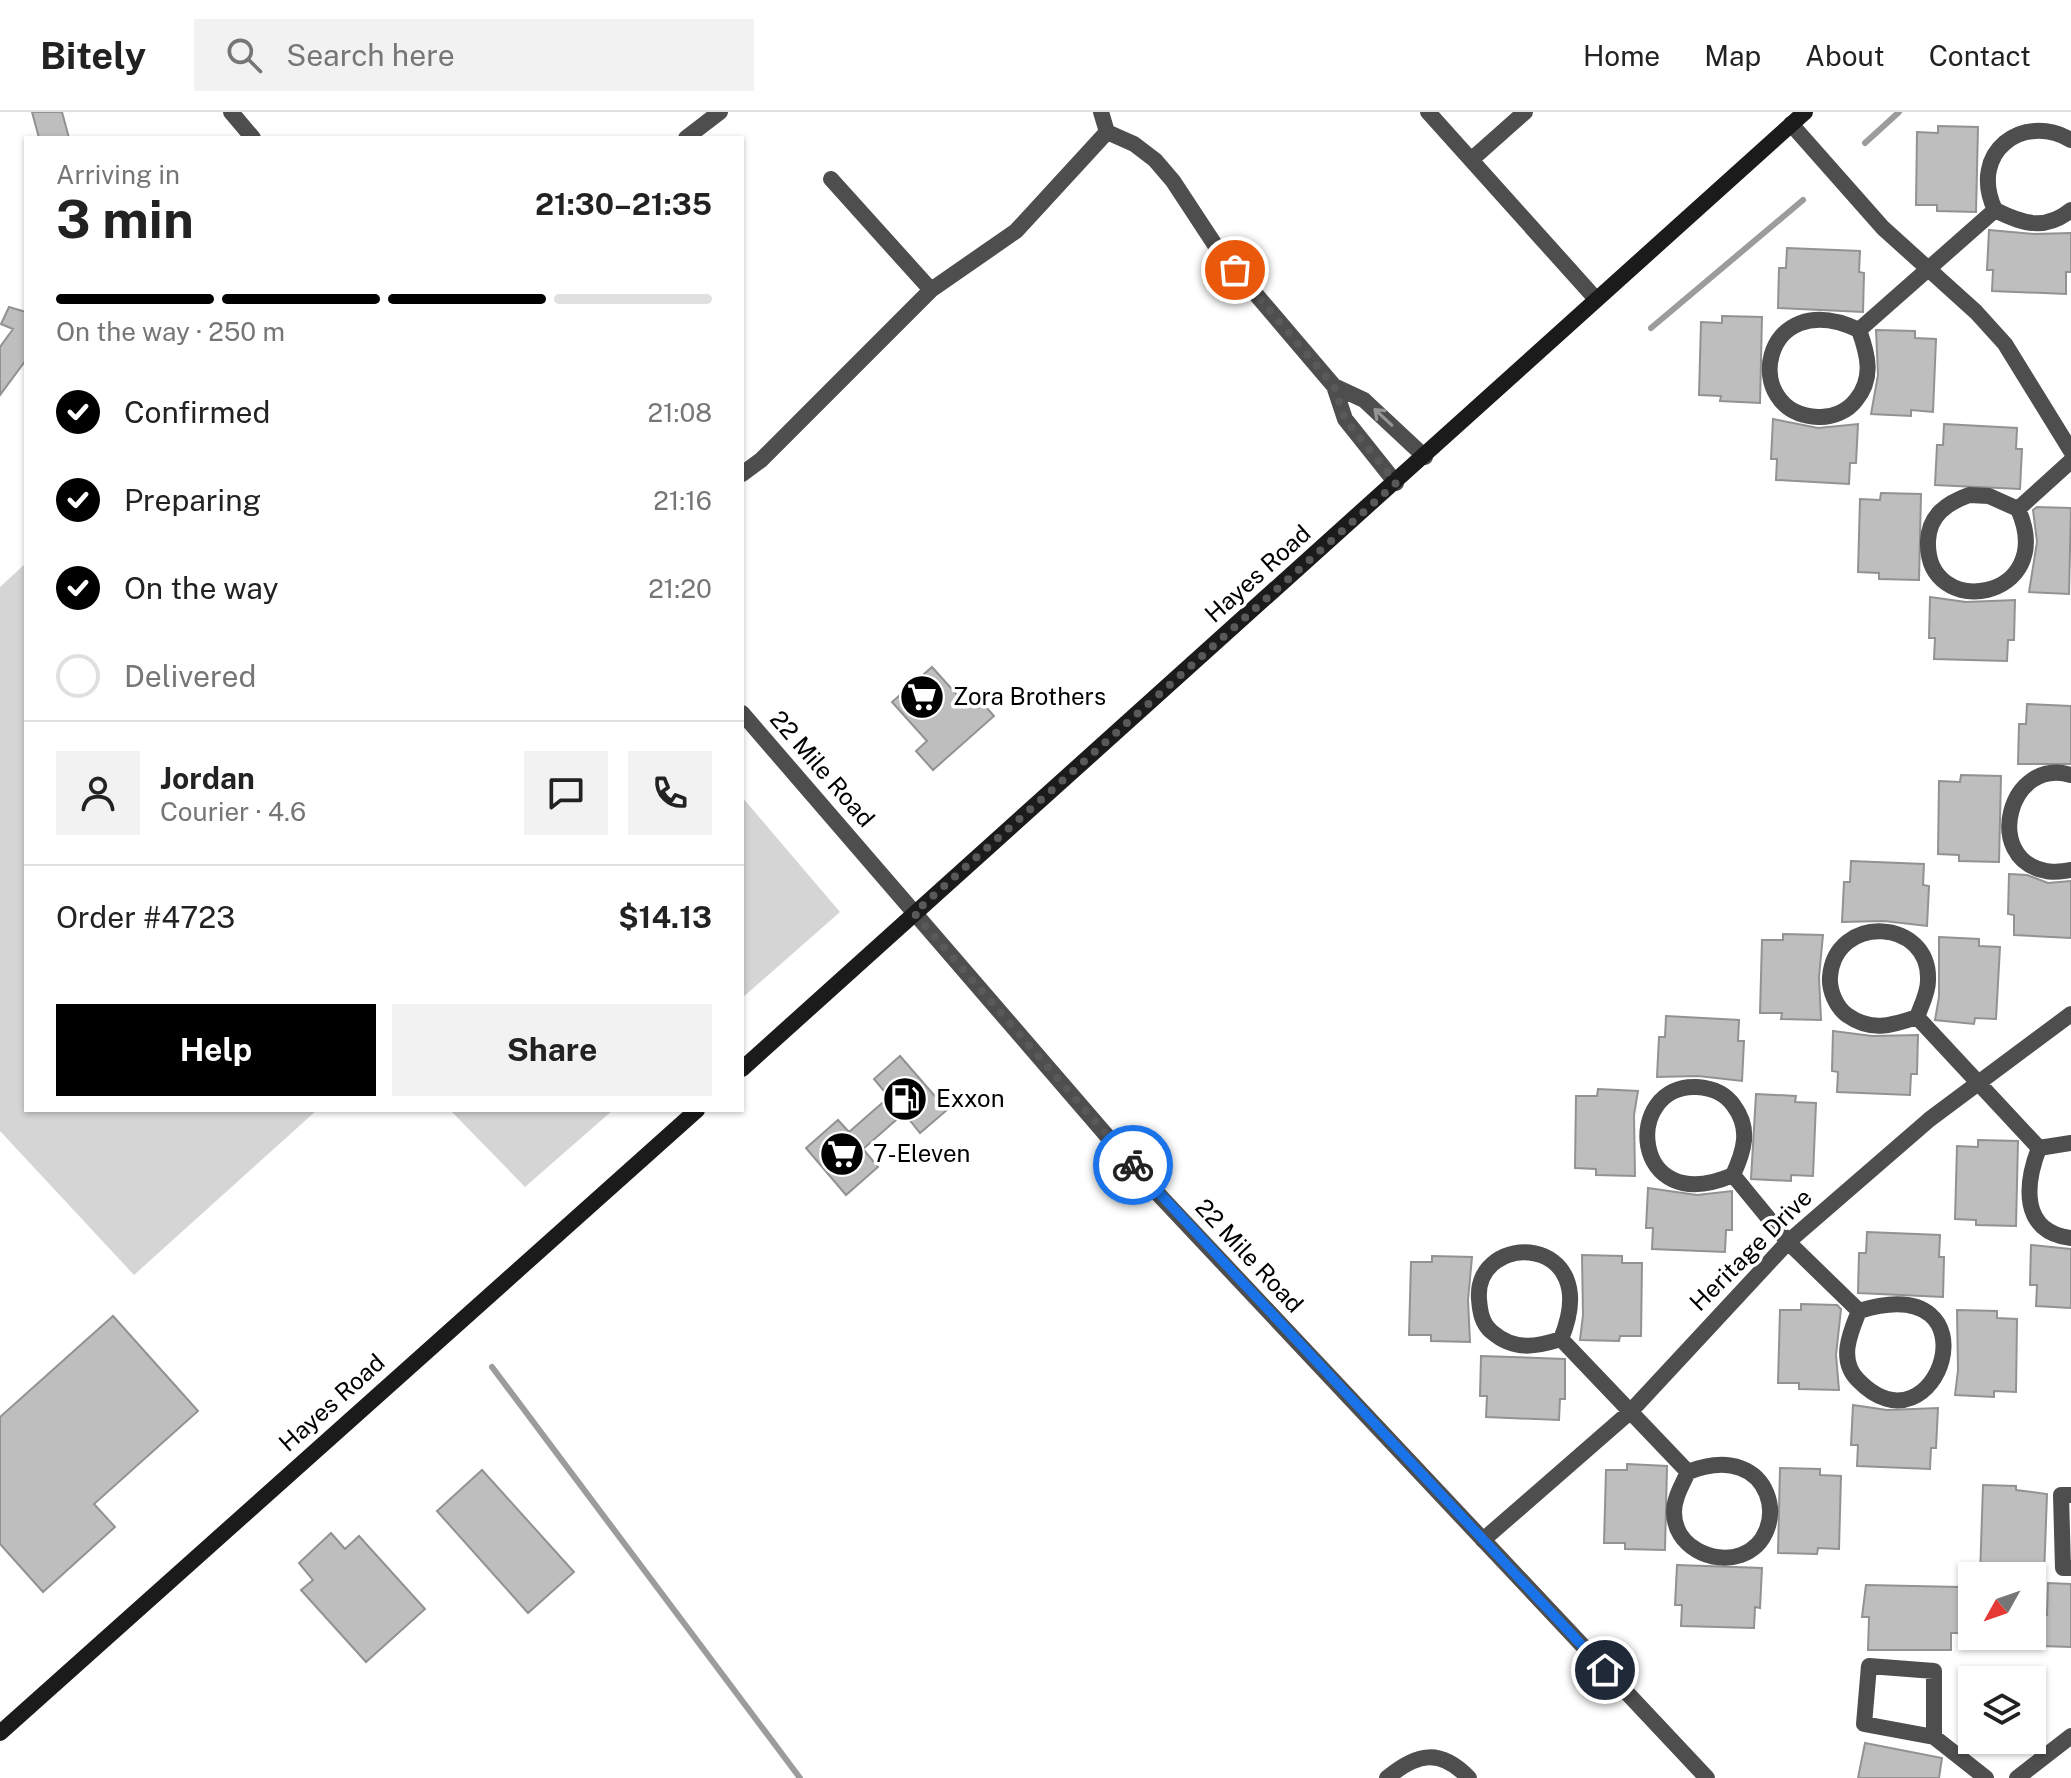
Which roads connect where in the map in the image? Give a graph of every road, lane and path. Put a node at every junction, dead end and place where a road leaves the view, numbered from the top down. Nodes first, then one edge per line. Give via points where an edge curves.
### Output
1 (231, 112) edge
2 (720, 112) edge
3 (1101, 112) edge
4 (1428, 112) edge
5 (1525, 112) edge
6 (1805, 112) edge
7 (1791, 124) junction
8 (1107, 132) junction
9 (251, 136) edge
10 (689, 136) edge
11 (2071, 140) edge
12 (1471, 160) junction
13 (831, 179) dead end
14 (1995, 210) junction
15 (2071, 210) edge
16 (1930, 269) junction
17 (931, 290) junction
18 (1595, 298) junction
19 (1859, 330) junction
20 (1334, 386) junction
21 (2071, 451) edge
22 (1425, 457) junction
23 (2071, 461) edge
24 (744, 473) edge
25 (1396, 483) junction
26 (2018, 509) junction
27 (744, 715) edge
28 (2071, 775) edge
29 (2071, 870) edge
30 (914, 913) junction
31 (2071, 1014) edge
32 (1917, 1017) junction
33 (744, 1067) edge
34 (1980, 1081) junction
35 (695, 1112) edge
36 (2071, 1143) edge
37 (2039, 1148) junction
38 (1733, 1175) junction
39 (2071, 1238) edge
40 (1788, 1242) junction
41 (1859, 1311) junction
42 (1561, 1339) junction
43 (1631, 1411) junction
44 (1688, 1472) junction
45 (2071, 1495) edge
46 (1483, 1540) junction
47 (2071, 1568) edge
48 (0, 1733) edge
49 (2071, 1736) edge
50 (1934, 1737) junction
51 (1387, 1778) edge
52 (1469, 1778) edge
53 (1707, 1778) edge
54 (1986, 1778) edge
55 (2017, 1778) edge

1 - 9 street
2 - 10 street
3 - 8 street
4 - 12 street
5 - 12 street
6 - 7 main road, Hayes Road
7 - 16 street via 1883,228
7 - 18 main road, Hayes Road
8 - 17 street via 1016,231
8 - 20 street via 1155,160 1219,251
11 - 14 street via 2038,125 2006,134 1989,156 1986,186
12 - 18 street
13 - 17 street
14 - 15 street via 2034,225
14 - 16 street
16 - 19 street
16 - 21 street via 2005,344
17 - 24 street
18 - 22 main road, Hayes Road
19 - 19 street via 1829,319 1808,319 1785,330 1770,357 1769,376 1782,401 1810,417 1824,418 1852,405 1868,374
22 -> 20 street via 1364,400
20 - 25 street via 1345,419
22 - 25 main road, Hayes Road
23 - 26 street
25 - 30 main road, Hayes Road
26 - 26 street via 1989,496 1949,502 1928,532 1928,550 1941,577 1971,592 2009,581 2025,554
27 - 30 street, 22 Mile Road
28 - 29 street via 2041,775 2022,787 2010,806 2008,827 2012,844 2027,862 2045,871
30 - 33 main road, Hayes Road
30 - 46 street, 22 Mile Road via 1145,1180
31 - 34 street, Heritage Drive
32 - 32 street via 1928,982 1926,962 1914,943 1879,929 1847,940 1831,967 1829,983 1842,1011 1861,1025 1882,1028
32 - 34 street
34 - 37 street
34 - 40 street, Heritage Drive
35 - 48 main road, Hayes Road
36 - 37 street
37 - 39 street via 2026,1187 2030,1208 2044,1227
38 - 38 street via 1746,1133 1729,1099 1694,1087 1668,1094 1647,1127 1647,1146 1660,1171 1675,1182 1698,1186
38 - 40 street
40 - 41 street
40 - 43 street, Heritage Drive
41 - 41 street via 1848,1337 1853,1376 1886,1399 1904,1400 1929,1388 1942,1369 1945,1351 1940,1330 1928,1313 1912,1304 1890,1302
42 - 42 street via 1573,1300 1569,1277 1558,1263 1527,1251 1505,1255 1488,1268 1478,1291 1488,1329 1520,1347
42 - 43 street
43 - 44 street
43 - 46 street, Heritage Drive
44 - 44 street via 1674,1513 1686,1542 1718,1558 1753,1548 1769,1522 1770,1503 1761,1482 1732,1463
45 - 47 street via 2061,1495 2063,1568
46 - 53 street, 22 Mile Road
49 - 55 street
50 - 50 street via 1934,1671 1869,1666 1864,1724
50 - 54 street
51 - 52 street via 1412,1759 1436,1757

